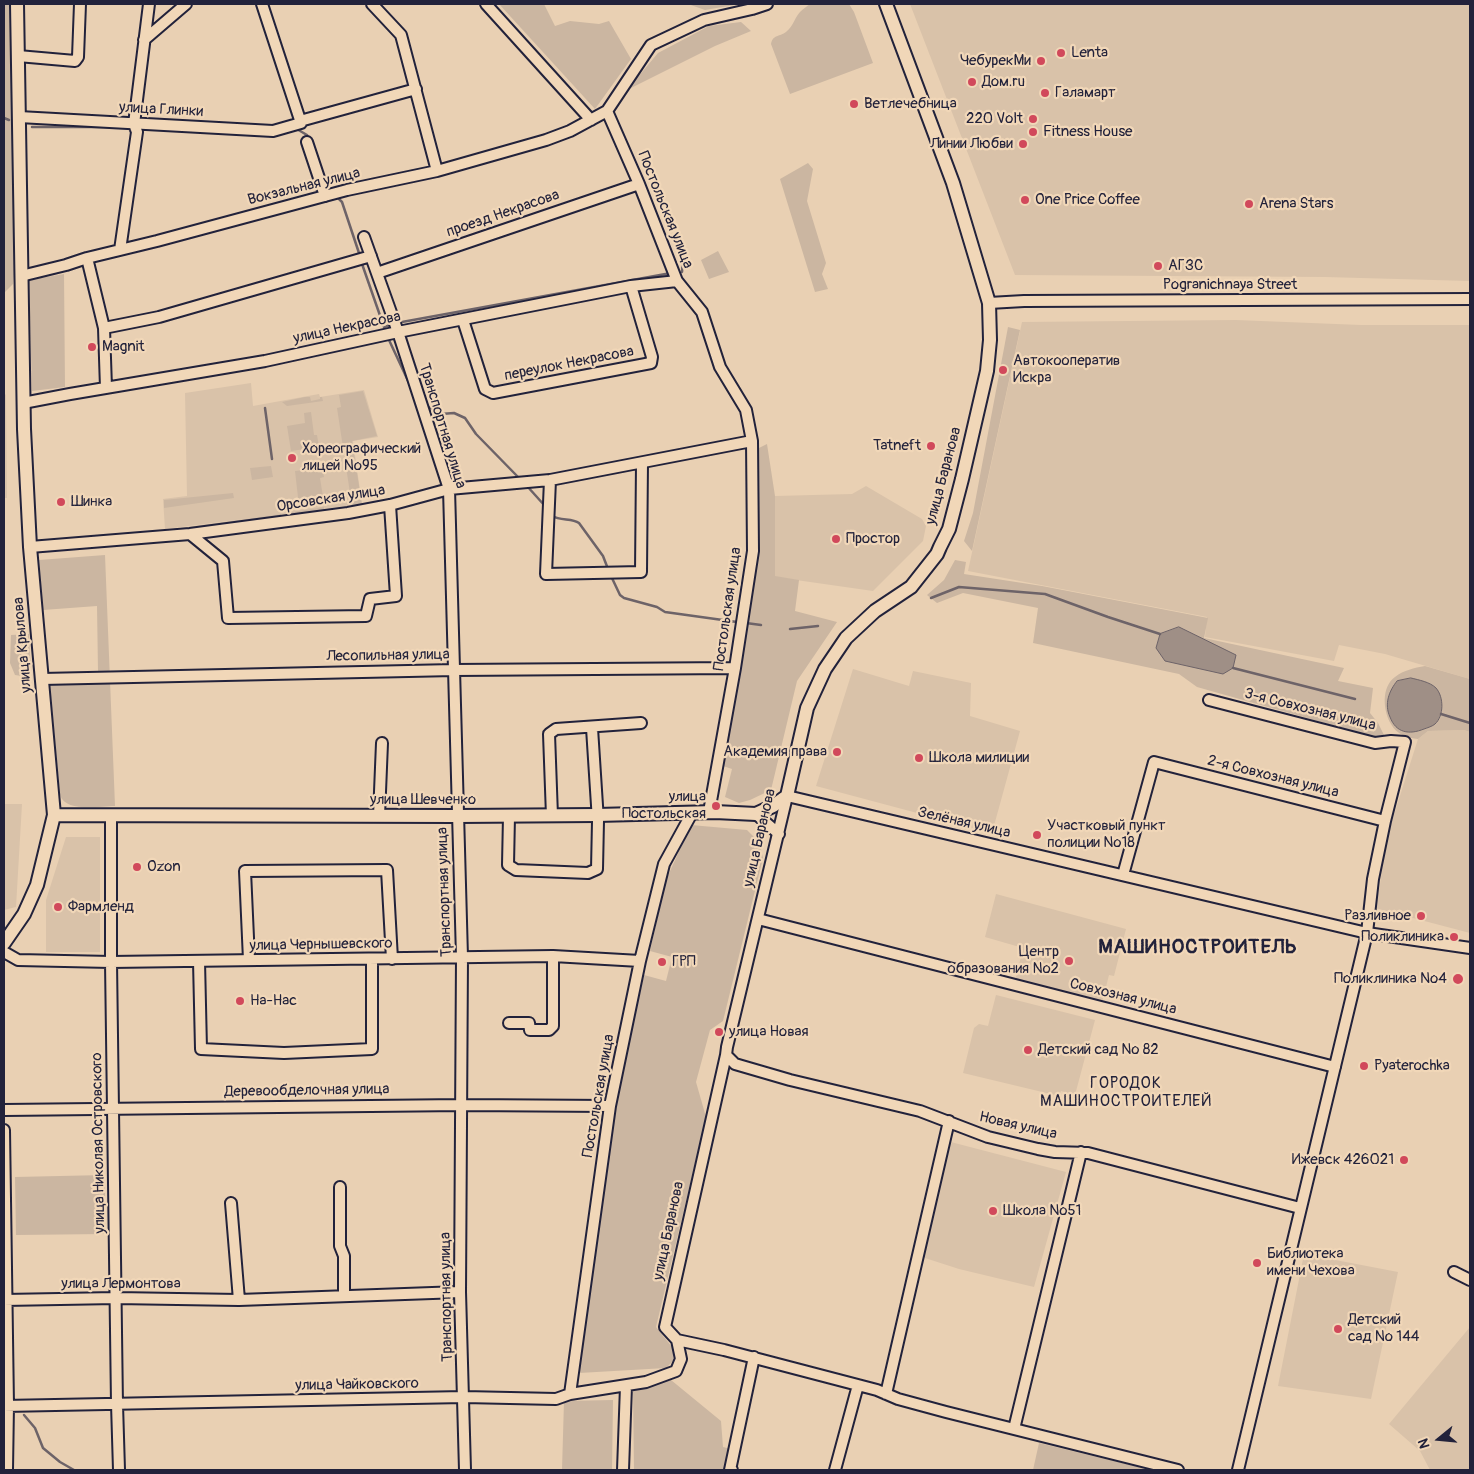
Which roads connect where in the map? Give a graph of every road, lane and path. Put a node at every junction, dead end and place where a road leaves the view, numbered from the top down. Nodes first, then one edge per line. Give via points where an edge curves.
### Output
1 (17, 4) edge
2 (80, 4) edge
3 (148, 4) edge
4 (186, 4) edge
5 (262, 4) edge
6 (372, 4) edge
7 (486, 4) edge
8 (767, 4) edge
9 (886, 4) edge
10 (144, 40) junction
11 (18, 56) junction
12 (416, 89) junction
13 (607, 111) junction
14 (19, 117) junction
15 (591, 120) junction
16 (301, 122) junction
17 (134, 124) junction
18 (307, 142) dead end
19 (437, 171) junction
20 (639, 184) junction
21 (325, 196) junction
22 (364, 237) dead end
23 (120, 250) junction
24 (371, 256) junction
25 (87, 258) junction
26 (377, 273) junction
27 (21, 276) junction
28 (678, 281) junction
29 (631, 286) junction
30 (1470, 299) edge
31 (989, 303) junction
32 (463, 320) junction
33 (104, 328) junction
34 (398, 332) junction
35 (106, 388) junction
36 (23, 403) junction
37 (752, 441) junction
38 (642, 463) junction
39 (550, 480) junction
40 (449, 489) junction
41 (390, 505) junction
42 (190, 534) junction
43 (30, 547) junction
44 (735, 668) junction
45 (454, 670) junction
46 (42, 679) junction
47 (1209, 700) dead end
48 (641, 723) dead end
49 (592, 728) junction
50 (382, 743) dead end
51 (787, 796) junction
52 (709, 812) junction
53 (692, 813) junction
54 (756, 814) junction
55 (54, 815) junction
56 (111, 815) junction
57 (597, 815) junction
58 (379, 816) junction
59 (458, 816) junction
60 (509, 816) junction
61 (552, 816) junction
62 (1385, 821) junction
63 (779, 834) junction
64 (1123, 875) junction
65 (758, 920) junction
66 (1367, 933) junction
67 (4, 943) edge
68 (1470, 948) edge
69 (4, 952) edge
70 (553, 956) junction
71 (462, 957) junction
72 (372, 959) junction
73 (392, 959) junction
74 (249, 960) junction
75 (199, 961) junction
76 (640, 961) junction
77 (111, 962) junction
78 (509, 1022) dead end
79 (726, 1055) junction
80 (1335, 1067) junction
81 (462, 1105) junction
82 (610, 1106) junction
83 (114, 1108) junction
84 (4, 1110) edge
85 (949, 1121) junction
86 (4, 1130) edge
87 (1081, 1152) junction
88 (340, 1187) dead end
89 (231, 1202) dead end
90 (1300, 1208) junction
91 (1454, 1272) dead end
92 (1470, 1280) edge
93 (460, 1292) junction
94 (344, 1295) junction
95 (116, 1298) junction
96 (5, 1300) edge
97 (239, 1300) junction
98 (677, 1340) junction
99 (754, 1358) junction
100 (858, 1385) junction
101 (626, 1386) junction
102 (570, 1394) junction
103 (886, 1394) junction
104 (464, 1397) junction
105 (117, 1404) junction
106 (6, 1405) edge
107 (1014, 1429) junction
108 (7, 1470) edge
109 (120, 1470) edge
110 (464, 1470) edge
111 (623, 1470) edge
112 (732, 1470) edge
113 (835, 1470) edge
114 (1178, 1470) edge
115 (1238, 1470) edge

1 - 11 main road, улица Крылова
2 - 11 street via 78,57 75,61
3 - 10 street
4 - 10 street
5 - 16 street
6 - 12 street via 402,35
7 - 15 street
8 - 13 street via 704,20 651,45
9 - 31 main road, улица Баранова via 953,183
10 - 17 street
11 - 14 main road, улица Крылова
12 - 16 street, улица Глинки
12 - 19 street
13 - 15 street, Вокзальная улица
13 - 20 street, Постольская улица
14 - 17 street, улица Глинки
14 - 27 main road, улица Крылова
15 - 19 street, Вокзальная улица via 546,140
16 - 17 street, улица Глинки via 273,131
17 - 23 street via 137,132
18 - 21 street
19 - 21 street, Вокзальная улица
20 - 26 street, проезд Некрасова
20 - 28 street, Постольская улица
21 - 23 street, Вокзальная улица
22 - 24 street, Транспортная улица
23 - 25 street, Вокзальная улица
24 - 26 street, Транспортная улица
24 - 33 street via 159,317
25 - 27 street, Вокзальная улица
25 - 33 street
26 - 34 street, Транспортная улица
27 - 36 main road, улица Крылова
28 - 29 street, улица Некрасова
28 - 37 street, Постольская улица via 702,312 720,367 746,410
29 - 32 street, улица Некрасова
29 - 32 street, переулок Некрасова via 651,363 493,393 485,389
30 - 31 street, Pogranichnaya Street
31 - 51 main road, улица Баранова via 987,371 949,529 937,554 911,587 875,611 846,638 825,669 807,708
32 - 34 street, улица Некрасова
33 - 35 street
34 - 35 street, улица Некрасова via 266,361
34 - 40 street, Транспортная улица
35 - 36 street, улица Некрасова
36 - 43 main road, улица Крылова
37 - 38 street, Орсовская улица
37 - 44 street, Постольская улица via 753,551
38 - 39 street, Орсовская улица
38 - 39 street via 641,572 546,574
39 - 40 street, Орсовская улица
40 - 41 street, Орсовская улица
40 - 45 street, Транспортная улица
41 - 42 street, Орсовская улица
41 - 42 street via 396,596 370,598 366,616 228,618 223,561
42 - 43 street, Орсовская улица
43 - 46 main road, улица Крылова
44 - 45 street, Лесопильная улица
44 - 52 street, Постольская улица
45 - 46 street, Лесопильная улица
45 - 59 street, Транспортная улица
46 - 55 main road, улица Крылова
47 - 62 street, 3-я Совхозная улица via 1375,743 1405,742
48 - 49 street
49 - 57 street
49 - 61 street via 556,729 549,734
50 - 58 street
51 - 54 main road
51 - 63 street, улица Баранова
51 - 64 street, Зелёная улица
52 - 53 main road, улица Шевченко
52 - 54 main road, улица Шевченко
53 - 57 main road, улица Шевченко
53 - 76 street, Постольская улица via 664,864
54 - 63 street
55 - 56 main road, улица Шевченко
55 - 67 main road, улица Крылова via 37,885 24,914
56 - 58 main road, улица Шевченко
56 - 77 street, улица Николая Островского
57 - 60 street via 597,869 588,873 516,870 508,865
57 - 61 main road, улица Шевченко
58 - 59 main road, улица Шевченко
59 - 60 main road, улица Шевченко
59 - 71 street, Транспортная улица
60 - 61 main road, улица Шевченко
62 - 64 street, 2-я Совхозная улица via 1154,762
62 - 66 street via 1373,879
63 - 65 street, улица Баранова
64 - 66 street, Зелёная улица
65 - 79 street, улица Баранова
65 - 80 street, Совхозная улица
66 - 68 street, Зелёная улица
66 - 80 street
69 - 77 street, улица Чернышевского via 18,960
70 - 71 street, улица Чернышевского
70 - 76 street, улица Чернышевского
70 - 78 street via 553,1026 549,1030 530,1030 529,1023
71 - 73 street, улица Чернышевского
71 - 81 street, Транспортная улица
72 - 73 street, улица Чернышевского
72 - 74 street, улица Чернышевского
72 - 75 street via 372,1049 284,1053 201,1049
73 - 74 street via 387,870 245,871
74 - 75 street, улица Чернышевского
75 - 77 street, улица Чернышевского
76 - 82 street, Постольская улица
77 - 83 street, улица Николая Островского
79 - 85 street, Новая улица via 735,1064
79 - 98 street, улица Баранова via 665,1327
80 - 90 street
81 - 82 street, Деревообделочная улица
81 - 83 street, Деревообделочная улица
81 - 93 street, Транспортная улица
82 - 102 street, Постольская улица
83 - 84 street, Деревообделочная улица
83 - 95 street, улица Николая Островского
85 - 87 street, Новая улица via 988,1137 1038,1149
85 - 103 street
86 - 96 street
87 - 90 street, Новая улица
87 - 107 street
88 - 94 street
89 - 97 street
90 - 115 street
91 - 92 street
93 - 94 street, улица Лермонтова
93 - 104 street, Транспортная улица
94 - 97 street, улица Лермонтова
95 - 96 street, улица Лермонтова
95 - 97 street, улица Лермонтова
95 - 105 street, улица Николая Островского
96 - 106 street
98 - 99 street
98 - 101 street, улица Чайковского via 681,1359 676,1370
99 - 100 street
99 - 112 street
100 - 103 street
100 - 113 street
101 - 102 street, улица Чайковского
101 - 111 street
102 - 104 street, улица Чайковского via 556,1399
103 - 107 street
104 - 105 street, улица Чайковского
104 - 110 street, Транспортная улица
105 - 106 street, улица Чайковского
105 - 109 street, улица Николая Островского
106 - 108 street
107 - 114 street

